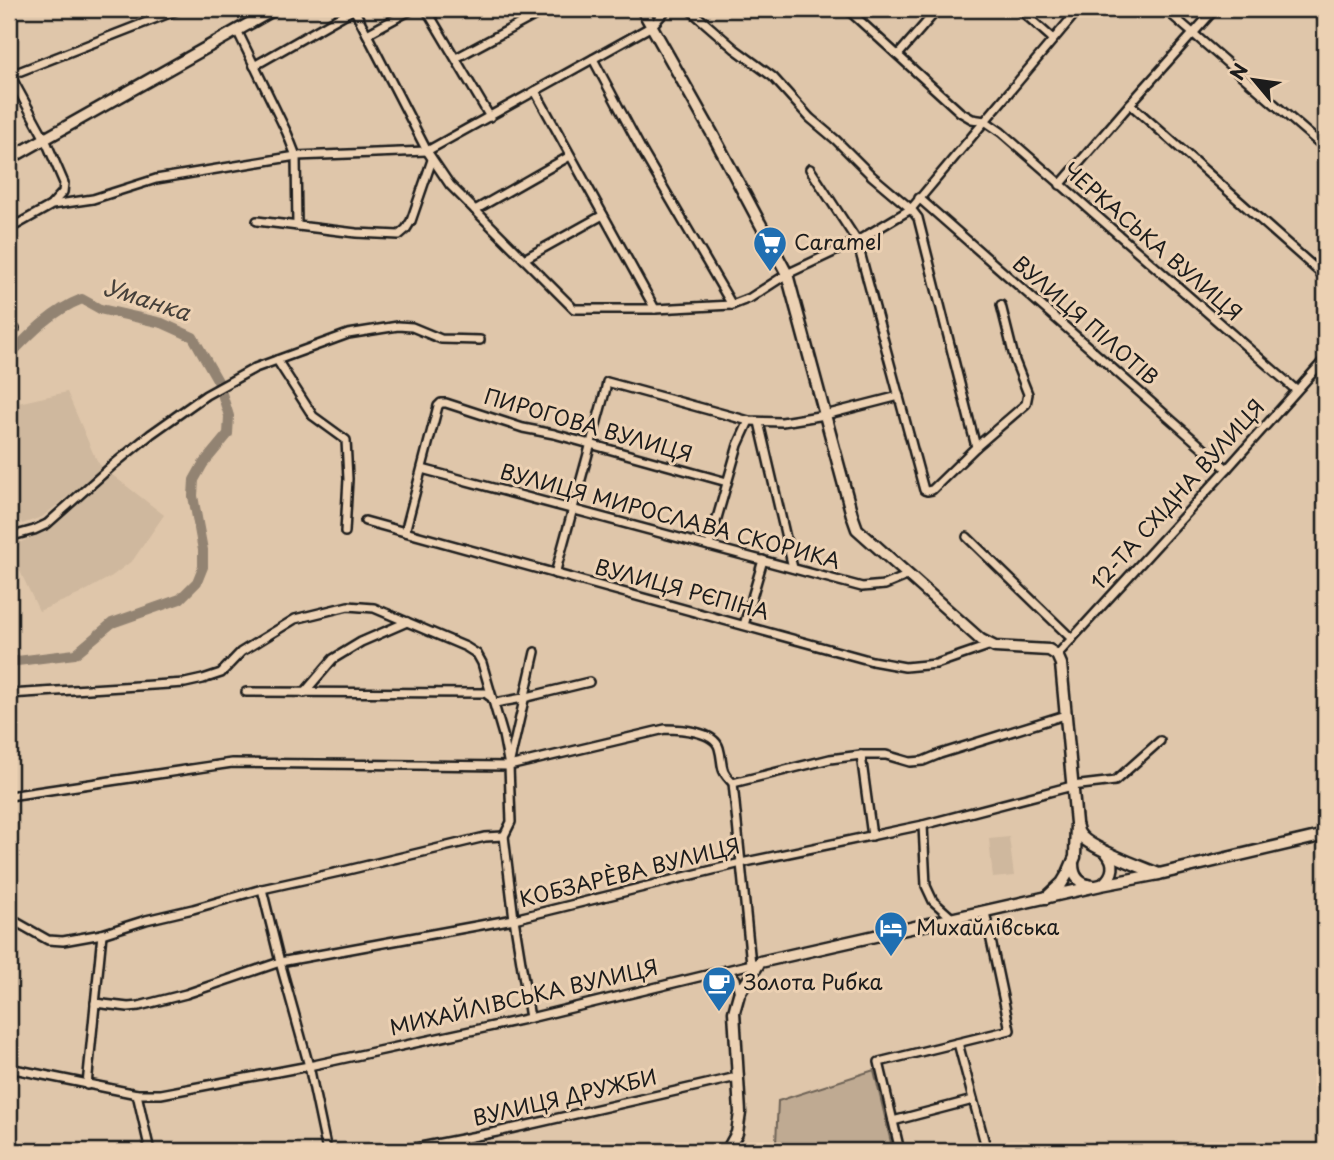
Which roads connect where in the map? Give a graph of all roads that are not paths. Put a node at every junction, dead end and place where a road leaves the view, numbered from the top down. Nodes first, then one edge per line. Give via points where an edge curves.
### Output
1 (180, 9) edge
2 (275, 9) edge
3 (354, 9) edge
4 (413, 9) edge
5 (426, 9) edge
6 (547, 9) edge
7 (642, 9) edge
8 (667, 9) edge
9 (689, 9) edge
10 (847, 9) edge
11 (938, 9) edge
12 (1019, 9) edge
13 (1079, 9) edge
14 (1165, 9) edge
15 (1214, 9) edge
16 (1313, 9) edge
17 (1325, 20) edge
18 (652, 26) junction
19 (237, 30) junction
20 (1193, 33) junction
21 (367, 34) junction
22 (1053, 39) junction
23 (898, 55) junction
24 (456, 58) junction
25 (593, 59) junction
26 (254, 66) junction
27 (9, 74) edge
28 (535, 91) junction
29 (1130, 104) junction
30 (490, 117) junction
31 (985, 121) junction
32 (45, 139) junction
33 (1325, 148) edge
34 (426, 151) junction
35 (296, 156) junction
36 (570, 156) junction
37 (9, 159) edge
38 (432, 160) junction
39 (810, 169) dead end
40 (1060, 185) junction
41 (919, 198) junction
42 (52, 205) junction
43 (911, 208) junction
44 (475, 210) junction
45 (603, 215) junction
46 (257, 221) dead end
47 (297, 226) junction
48 (9, 229) edge
49 (857, 242) junction
50 (524, 259) junction
51 (787, 274) junction
52 (1325, 277) edge
53 (732, 305) junction
54 (1001, 305) dead end
55 (655, 309) junction
56 (480, 340) dead end
57 (1325, 359) edge
58 (277, 360) junction
59 (1296, 390) junction
60 (899, 396) junction
61 (825, 415) junction
62 (749, 421) junction
63 (759, 422) junction
64 (590, 445) junction
65 (976, 447) junction
66 (422, 469) junction
67 (1227, 469) junction
68 (727, 482) junction
69 (572, 510) junction
70 (365, 521) dead end
71 (345, 532) dead end
72 (405, 532) junction
73 (9, 537) edge
74 (967, 537) dead end
75 (709, 546) junction
76 (763, 560) junction
77 (793, 568) junction
78 (555, 574) junction
79 (909, 575) junction
80 (407, 622) junction
81 (744, 625) junction
82 (1072, 639) junction
83 (991, 645) junction
84 (535, 652) dead end
85 (1057, 655) junction
86 (589, 682) dead end
87 (246, 692) dead end
88 (304, 693) junction
89 (9, 694) edge
90 (523, 698) junction
91 (494, 700) junction
92 (1066, 715) junction
93 (1160, 741) dead end
94 (860, 755) junction
95 (509, 766) junction
96 (733, 783) junction
97 (1072, 786) junction
98 (9, 796) edge
99 (1076, 823) junction
100 (923, 825) junction
101 (1325, 835) edge
102 (503, 836) junction
103 (872, 836) junction
104 (1099, 848) junction
105 (1074, 860) junction
106 (741, 863) junction
107 (1159, 874) junction
108 (1098, 885) junction
109 (262, 889) junction
110 (1046, 898) junction
111 (985, 912) junction
112 (9, 918) edge
113 (514, 919) junction
114 (953, 919) junction
115 (102, 934) junction
116 (280, 962) junction
117 (755, 963) junction
118 (727, 970) junction
119 (739, 994) junction
120 (95, 1003) junction
121 (530, 1018) junction
122 (958, 1042) junction
123 (309, 1066) junction
124 (9, 1068) edge
125 (737, 1077) junction
126 (87, 1085) junction
127 (137, 1094) junction
128 (973, 1100) junction
129 (893, 1121) junction
130 (731, 1149) edge
131 (150, 1151) edge
132 (327, 1151) edge
133 (400, 1151) edge
134 (900, 1151) edge
135 (986, 1151) edge

1 - 27 street
2 - 19 main road
3 - 21 street
3 - 26 street
4 - 21 street
5 - 24 street
6 - 24 street
7 - 18 main road
8 - 18 street
9 - 43 street via 773,77 810,118
10 - 23 street, ЧЕРКАСЬКА ВУЛИЦЯ
11 - 23 street
12 - 22 street
13 - 22 street
14 - 20 street
15 - 20 street
16 - 17 street
18 - 25 street
18 - 51 main road
19 - 26 street
19 - 32 main road
20 - 29 street
20 - 33 street
21 - 34 street
22 - 31 street
23 - 31 street, ЧЕРКАСЬКА ВУЛИЦЯ via 960,112
24 - 30 street
25 - 28 street
25 - 53 street
26 - 35 street
27 - 32 street
28 - 30 street
28 - 36 street
29 - 40 street
29 - 52 street
30 - 34 street
31 - 40 street, ЧЕРКАСЬКА ВУЛИЦЯ
31 - 41 street
32 - 37 main road
32 - 42 street via 64,187
34 - 35 street
34 - 38 street
35 - 42 street via 156,179 93,199
35 - 47 street
36 - 44 street
36 - 45 street
38 - 44 street
38 - 47 street via 411,220 399,235
39 - 49 street
40 - 59 street, ЧЕРКАСЬКА ВУЛИЦЯ
41 - 43 street
41 - 67 street, ВУЛИЦЯ ПІЛОТІВ
42 - 48 street
43 - 49 street
43 - 65 street via 918,218
44 - 50 street
45 - 50 street
45 - 55 street
46 - 47 street
49 - 51 street
49 - 60 street
50 - 55 street via 572,307
51 - 53 street
51 - 61 main road
53 - 55 street
54 - 65 street via 1027,400
56 - 58 street via 441,339 398,326 348,334
57 - 59 street, 12-ТА СХІДНА ВУЛИЦЯ
58 - 71 street via 313,416 346,440
58 - 73 street via 230,380 151,434 47,524
59 - 67 street, 12-ТА СХІДНА ВУЛИЦЯ
60 - 61 street
60 - 65 street via 924,490 932,490
61 - 63 street
61 - 79 main road via 857,529
62 - 63 street
62 - 64 street via 607,382
62 - 68 street
63 - 77 street
64 - 66 street, ПИРОГОВА ВУЛИЦЯ via 446,403 438,406
64 - 68 street, ПИРОГОВА ВУЛИЦЯ
64 - 69 street
66 - 69 street, ВУЛИЦЯ МИРОСЛАВА СКОРИКА
66 - 72 street
67 - 82 street, 12-ТА СХІДНА ВУЛИЦЯ
68 - 75 street
69 - 75 street, ВУЛИЦЯ МИРОСЛАВА СКОРИКА
69 - 78 street
70 - 72 street, ВУЛИЦЯ РЄПІНА
72 - 78 street, ВУЛИЦЯ РЄПІНА
74 - 82 street
75 - 76 street, ВУЛИЦЯ МИРОСЛАВА СКОРИКА
76 - 77 street, ВУЛИЦЯ МИРОСЛАВА СКОРИКА
76 - 81 street
77 - 79 street, ВУЛИЦЯ МИРОСЛАВА СКОРИКА via 863,587 885,585
78 - 81 street, ВУЛИЦЯ РЄПІНА
79 - 83 main road
80 - 88 street via 333,659
80 - 89 street via 374,608 348,606 295,619 241,652 220,673 202,679
80 - 91 street via 477,654
81 - 83 street, ВУЛИЦЯ РЄПІНА via 905,667 936,664
82 - 85 street, 12-ТА СХІДНА ВУЛИЦЯ
83 - 85 main road via 1040,648
84 - 90 street
85 - 92 main road
86 - 90 street
87 - 88 street
88 - 91 street via 485,693
90 - 91 street
90 - 95 street
91 - 95 street
92 - 94 street via 923,761
92 - 97 main road
93 - 97 street, КОБЗАРÈВА ВУЛИЦЯ via 1115,781
94 - 96 street
94 - 103 street
95 - 96 street via 664,729 681,729 716,741 724,775
95 - 98 street via 232,763
95 - 102 street via 511,822
96 - 106 street
97 - 99 main road
97 - 100 street, КОБЗАРÈВА ВУЛИЦЯ
99 - 104 main road via 1084,839
99 - 105 main road
100 - 103 street, КОБЗАРÈВА ВУЛИЦЯ
100 - 114 street via 926,886 933,901
101 - 107 main road, МИХАЙЛІВСЬКА ВУЛИЦЯ
102 - 109 street
102 - 113 street
103 - 106 street, КОБЗАРÈВА ВУЛИЦЯ
104 - 105 main road via 1085,848
104 - 107 main road
104 - 108 main road via 1108,854 1113,867 1111,875
105 - 108 main road via 1078,880
105 - 110 main road via 1062,884
106 - 113 street, КОБЗАРÈВА ВУЛИЦЯ
106 - 117 street
107 - 108 main road, МИХАЙЛІВСЬКА ВУЛИЦЯ
108 - 110 main road, МИХАЙЛІВСЬКА ВУЛИЦЯ
109 - 115 street
109 - 116 street
110 - 111 main road, МИХАЙЛІВСЬКА ВУЛИЦЯ
111 - 114 main road, МИХАЙЛІВСЬКА ВУЛИЦЯ
111 - 122 street via 1010,1030
112 - 115 street via 48,940
113 - 116 street, КОБЗАРÈВА ВУЛИЦЯ
113 - 121 street
114 - 117 main road, МИХАЙЛІВСЬКА ВУЛИЦЯ
115 - 120 street
116 - 120 street, КОБЗАРÈВА ВУЛИЦЯ via 139,1006
116 - 123 street
117 - 118 street, МИХАЙЛІВСЬКА ВУЛИЦЯ
117 - 119 main road
118 - 119 street via 736,979
118 - 121 street, МИХАЙЛІВСЬКА ВУЛИЦЯ
119 - 125 main road via 734,1012
120 - 126 street
121 - 123 street, МИХАЙЛІВСЬКА ВУЛИЦЯ
122 - 128 street
122 - 129 street via 879,1062
123 - 127 street, МИХАЙЛІВСЬКА ВУЛИЦЯ via 160,1094
123 - 132 street
124 - 126 street, МИХАЙЛІВСЬКА ВУЛИЦЯ
125 - 130 main road via 740,1113
125 - 133 street, ВУЛИЦЯ ДРУЖБИ
126 - 127 street, МИХАЙЛІВСЬКА ВУЛИЦЯ
127 - 131 street
128 - 129 street
128 - 135 street
129 - 134 street

